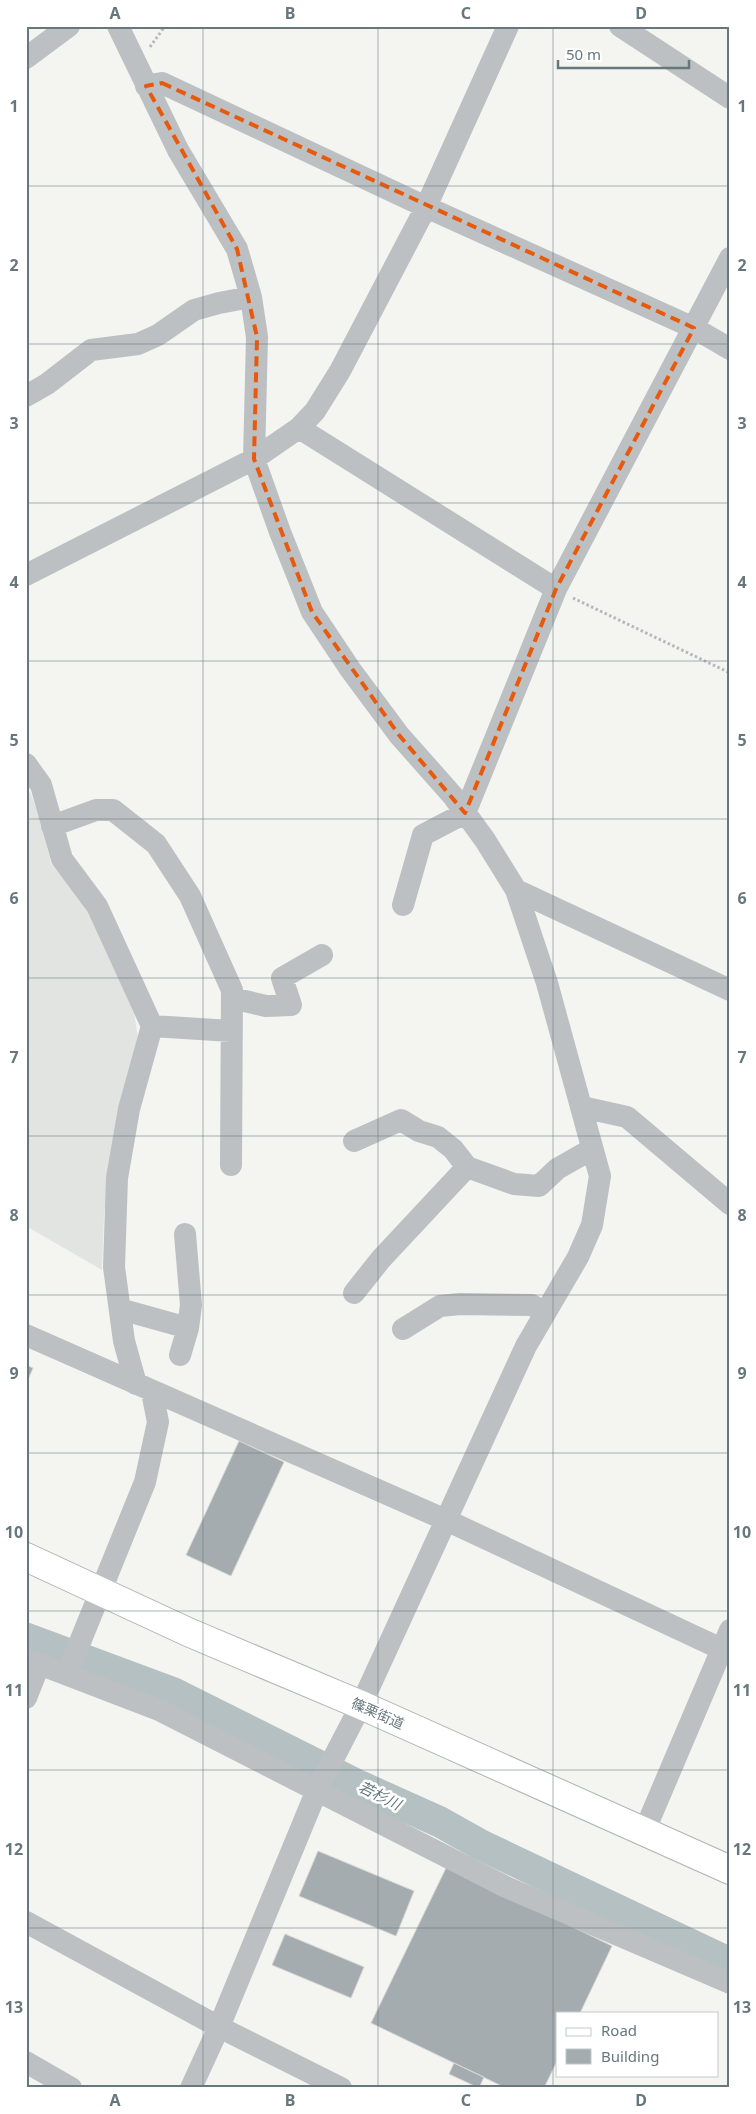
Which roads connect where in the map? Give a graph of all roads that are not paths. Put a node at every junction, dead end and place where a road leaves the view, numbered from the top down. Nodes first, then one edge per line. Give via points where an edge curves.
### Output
1 (70, 26) edge
2 (118, 26) edge
3 (508, 26) edge
4 (620, 26) edge
5 (26, 58) edge
6 (146, 86) junction
7 (730, 98) edge
8 (426, 207) junction
9 (730, 258) edge
10 (251, 297) junction
11 (694, 328) junction
12 (730, 349) edge
13 (26, 396) edge
14 (298, 428) junction
15 (254, 458) junction
16 (26, 575) edge
17 (556, 589) junction
18 (26, 764) edge
19 (465, 813) junction
20 (52, 826) junction
21 (516, 890) junction
22 (403, 904) dead end
23 (322, 955) dead end
24 (730, 990) edge
25 (232, 998) junction
26 (152, 1026) junction
27 (231, 1031) junction
28 (582, 1107) junction
29 (354, 1141) dead end
30 (592, 1149) junction
31 (231, 1164) dead end
32 (467, 1167) junction
33 (730, 1204) edge
34 (185, 1234) dead end
35 (354, 1293) dead end
36 (120, 1309) junction
37 (545, 1313) junction
38 (188, 1328) junction
39 (403, 1329) dead end
40 (26, 1335) edge
41 (180, 1355) dead end
42 (144, 1388) junction
43 (446, 1520) junction
44 (26, 1557) edge
45 (100, 1590) junction
46 (727, 1644) edge
47 (33, 1662) edge
48 (67, 1674) junction
49 (26, 1698) edge
50 (361, 1705) junction
51 (317, 1790) junction
52 (644, 1832) junction
53 (730, 1870) edge
54 (26, 1922) edge
55 (730, 1983) edge
56 (219, 2027) junction
57 (26, 2062) edge
58 (71, 2088) edge
59 (191, 2088) edge
60 (341, 2088) edge

1 - 5 street
2 - 6 street
3 - 8 street
4 - 7 street
6 - 8 street via 162,84
6 - 10 street via 178,150 237,249
8 - 11 street
8 - 14 street via 340,371 315,411
9 - 11 street
10 - 13 street via 194,310 158,335 138,344 91,350
10 - 15 street via 257,336
11 - 12 street
11 - 17 street
14 - 15 street
14 - 17 street
15 - 16 street
15 - 19 street via 312,612 394,728
17 - 19 street
18 - 20 street via 41,785
19 - 21 street
19 - 22 street via 423,835
20 - 25 street via 96,810 114,810 156,844 190,896 232,990
20 - 26 street via 62,859 97,906
21 - 24 street
21 - 28 street
23 - 25 street via 282,978 291,1005 266,1006
25 - 27 street
26 - 27 street
26 - 36 street via 130,1109 117,1178 114,1267
27 - 31 street
28 - 30 street
28 - 33 street via 627,1117
29 - 32 street via 401,1120 419,1132 438,1137 454,1149
30 - 32 street via 557,1169 538,1186 514,1184
30 - 37 street via 600,1176 592,1224 578,1257
32 - 35 street
34 - 38 street via 191,1305
36 - 38 street
36 - 42 street via 124,1341
37 - 39 street via 532,1305 440,1306
37 - 43 street via 526,1346
38 - 41 street
40 - 42 street
42 - 43 street
42 - 45 street via 158,1422 145,1482
43 - 46 street
43 - 50 street
44 - 45 main road, 篠栗街道
45 - 48 street
45 - 50 main road, 篠栗街道 via 188,1632
46 - 52 street
47 - 48 street
47 - 49 street
48 - 51 street via 159,1710
50 - 51 street
50 - 52 main road, 篠栗街道
51 - 55 street via 506,1887
51 - 56 street
52 - 53 main road, 篠栗街道
54 - 56 street
56 - 59 street
56 - 60 street
57 - 58 street

